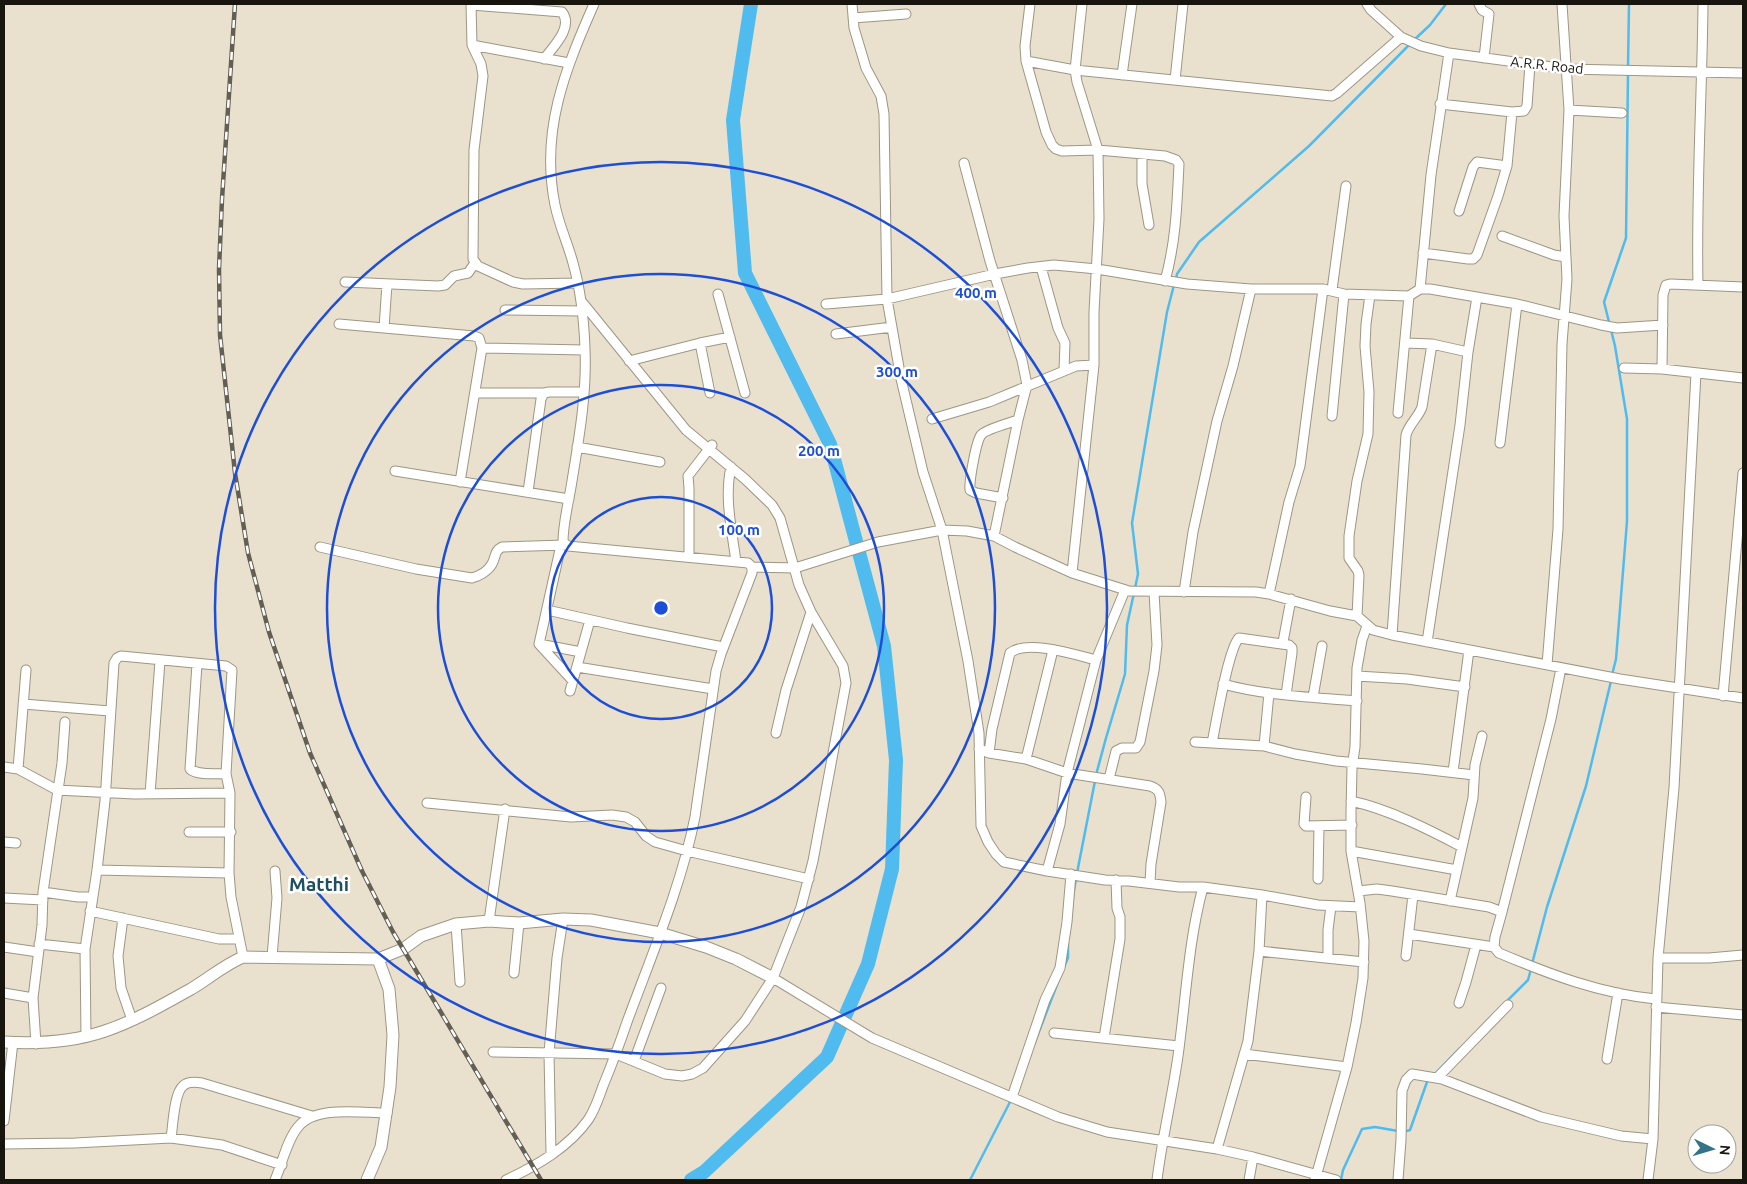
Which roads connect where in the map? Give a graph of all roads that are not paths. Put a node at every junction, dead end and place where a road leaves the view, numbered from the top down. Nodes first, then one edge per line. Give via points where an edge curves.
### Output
1 (471, 4) edge
2 (594, 4) edge
3 (852, 4) edge
4 (1030, 4) edge
5 (1082, 4) edge
6 (1132, 4) edge
7 (1183, 4) edge
8 (1367, 4) edge
9 (1479, 4) edge
10 (1562, 4) edge
11 (1703, 4) edge
12 (906, 14) dead end
13 (853, 18) junction
14 (1403, 38) junction
15 (472, 45) junction
16 (1448, 53) junction
17 (1484, 58) junction
18 (544, 59) junction
19 (1026, 61) junction
20 (568, 63) junction
21 (1530, 64) junction
22 (1567, 69) junction
23 (1075, 70) junction
24 (1702, 72) junction
25 (1743, 73) edge
26 (1122, 75) junction
27 (1175, 80) junction
28 (1440, 104) junction
29 (1569, 110) junction
30 (1512, 112) junction
31 (1622, 113) dead end
32 (1098, 150) junction
33 (1142, 154) junction
34 (964, 163) dead end
35 (1507, 166) junction
36 (1346, 186) dead end
37 (1459, 211) dead end
38 (1149, 225) dead end
39 (1502, 236) dead end
40 (1423, 253) junction
41 (1566, 257) junction
42 (474, 263) junction
43 (1041, 267) junction
44 (1097, 269) junction
45 (995, 274) junction
46 (1167, 281) junction
47 (345, 282) dead end
48 (578, 283) junction
49 (387, 284) junction
50 (1698, 285) junction
51 (1743, 286) edge
52 (1251, 289) junction
53 (1420, 289) junction
54 (1327, 290) junction
55 (718, 294) dead end
56 (1344, 294) junction
57 (1370, 295) junction
58 (1409, 296) junction
59 (1477, 297) junction
60 (887, 299) junction
61 (826, 304) dead end
62 (1517, 304) junction
63 (582, 306) junction
64 (505, 310) dead end
65 (1564, 316) junction
66 (339, 324) dead end
67 (1662, 325) junction
68 (892, 327) junction
69 (384, 328) junction
70 (836, 334) dead end
71 (730, 337) junction
72 (700, 342) junction
73 (1405, 343) junction
74 (1432, 344) junction
75 (482, 348) junction
76 (585, 350) junction
77 (1468, 352) junction
78 (629, 361) junction
79 (1094, 365) junction
80 (1624, 368) dead end
81 (1662, 369) junction
82 (1064, 370) junction
83 (1696, 373) junction
84 (1743, 378) edge
85 (1027, 385) junction
86 (584, 392) junction
87 (475, 393) junction
88 (544, 393) junction
89 (710, 393) dead end
90 (745, 393) dead end
91 (1398, 413) dead end
92 (1332, 416) dead end
93 (932, 419) dead end
94 (1018, 420) junction
95 (1500, 443) dead end
96 (578, 447) junction
97 (710, 447) junction
98 (660, 462) dead end
99 (731, 467) junction
100 (395, 471) dead end
101 (1743, 472) edge
102 (460, 482) junction
103 (528, 492) junction
104 (1003, 498) junction
105 (569, 499) junction
106 (942, 530) junction
107 (994, 536) junction
108 (563, 545) junction
109 (320, 547) dead end
110 (689, 557) junction
111 (736, 562) junction
112 (752, 567) junction
113 (795, 568) junction
114 (1072, 573) junction
115 (1127, 590) junction
116 (1151, 592) junction
117 (1184, 592) junction
118 (1269, 594) junction
119 (1291, 600) junction
120 (547, 610) junction
121 (811, 612) junction
122 (1357, 616) junction
123 (590, 620) junction
124 (1367, 626) junction
125 (1392, 635) junction
126 (1282, 642) junction
127 (1427, 642) junction
128 (539, 644) junction
129 (1322, 646) dead end
130 (723, 647) junction
131 (1052, 650) junction
132 (1469, 650) junction
133 (581, 652) junction
134 (1096, 660) junction
135 (160, 661) junction
136 (197, 664) junction
137 (1547, 665) junction
138 (577, 667) junction
139 (1561, 668) junction
140 (26, 670) dead end
141 (1357, 676) junction
142 (573, 682) junction
143 (1223, 684) junction
144 (1465, 687) junction
145 (713, 689) junction
146 (1680, 689) junction
147 (570, 691) dead end
148 (1268, 693) junction
149 (1286, 694) junction
150 (1723, 696) junction
151 (1313, 697) junction
152 (1743, 698) edge
153 (1357, 701) junction
154 (24, 704) junction
155 (110, 711) junction
156 (65, 722) dead end
157 (776, 733) dead end
158 (1482, 736) dead end
159 (1195, 742) dead end
160 (1212, 743) junction
161 (1264, 746) junction
162 (979, 749) junction
163 (989, 753) junction
164 (1026, 760) junction
165 (1353, 762) junction
166 (4, 767) edge
167 (18, 769) junction
168 (1453, 772) junction
169 (1067, 773) junction
170 (226, 774) junction
171 (1474, 776) junction
172 (1107, 779) junction
173 (57, 790) junction
174 (105, 792) junction
175 (230, 793) junction
176 (150, 794) junction
177 (1306, 796) dead end
178 (1351, 801) junction
179 (427, 803) dead end
180 (505, 809) junction
181 (1352, 825) junction
182 (1318, 826) junction
183 (189, 832) dead end
184 (231, 832) junction
185 (4, 842) edge
186 (16, 842) dead end
187 (1462, 847) junction
188 (1351, 851) junction
189 (687, 852) junction
190 (97, 870) junction
191 (1457, 870) junction
192 (275, 871) dead end
193 (1047, 871) junction
194 (230, 873) junction
195 (1070, 874) junction
196 (808, 879) junction
197 (1318, 879) dead end
198 (1116, 880) junction
199 (1150, 883) junction
200 (1203, 887) junction
201 (1358, 891) junction
202 (1262, 895) junction
203 (1413, 895) junction
204 (43, 896) junction
205 (92, 897) junction
206 (4, 898) edge
207 (1450, 901) junction
208 (1331, 906) junction
209 (1360, 907) junction
210 (90, 911) junction
211 (1502, 912) junction
212 (123, 918) junction
213 (563, 918) junction
214 (489, 920) junction
215 (519, 922) junction
216 (456, 924) junction
217 (660, 933) junction
218 (1408, 934) junction
219 (239, 939) junction
220 (1476, 945) junction
221 (4, 947) edge
222 (1494, 947) junction
223 (39, 948) junction
224 (85, 949) junction
225 (1259, 951) junction
226 (1743, 955) edge
227 (272, 956) junction
228 (1406, 956) dead end
229 (243, 957) junction
230 (1328, 958) junction
231 (1658, 958) junction
232 (378, 959) junction
233 (1364, 962) junction
234 (514, 973) dead end
235 (773, 978) junction
236 (460, 982) dead end
237 (661, 988) dead end
238 (4, 993) edge
239 (1618, 993) junction
240 (33, 998) junction
241 (1459, 1003) dead end
242 (1656, 1003) junction
243 (1508, 1005) dead end
244 (1743, 1016) edge
245 (132, 1020) junction
246 (1054, 1033) dead end
247 (86, 1037) junction
248 (1104, 1038) junction
249 (8, 1042) edge
250 (36, 1044) junction
251 (1179, 1046) junction
252 (493, 1052) dead end
253 (549, 1053) junction
254 (616, 1054) junction
255 (1244, 1054) junction
256 (1607, 1059) dead end
257 (634, 1061) junction
258 (1346, 1067) junction
259 (1439, 1078) junction
260 (1008, 1095) junction
261 (387, 1113) junction
262 (312, 1116) junction
263 (4, 1121) edge
264 (171, 1138) junction
265 (1653, 1139) junction
266 (1162, 1141) junction
267 (4, 1144) edge
268 (1217, 1149) junction
269 (551, 1154) junction
270 (1253, 1157) junction
271 (282, 1165) junction
272 (1316, 1178) edge
273 (275, 1180) edge
274 (367, 1180) edge
275 (506, 1180) edge
276 (1157, 1180) edge
277 (1249, 1180) edge
278 (1335, 1180) edge
279 (1398, 1180) edge
280 (1648, 1180) edge

1 - 15 street
1 - 18 street via 562,12 566,20 563,34
2 - 20 street
3 - 13 street
4 - 19 street
5 - 23 street
6 - 26 street
7 - 27 street
8 - 14 street, A.R.R. Road
9 - 17 street via 1489,14
10 - 22 street
11 - 24 street
12 - 13 street
13 - 60 street via 866,68 881,96 884,114
14 - 16 street, A.R.R. Road
14 - 27 street via 1332,96
15 - 18 street
15 - 42 street via 483,76 474,150
16 - 17 street, A.R.R. Road
16 - 28 street
17 - 21 street, A.R.R. Road
18 - 20 street
19 - 23 street
19 - 32 street via 1052,145 1062,151
20 - 48 street via 557,102 551,180
21 - 22 street, A.R.R. Road
21 - 30 street via 1527,106 1524,111
22 - 24 street, A.R.R. Road
22 - 29 street
23 - 26 street
23 - 32 street
24 - 25 street, A.R.R. Road
24 - 50 street
26 - 27 street
28 - 30 street
28 - 40 street
29 - 31 street
29 - 41 street via 1564,208
30 - 35 street
32 - 33 street
32 - 44 street
33 - 38 street via 1142,184
33 - 46 street via 1171,157 1179,164 1176,229
34 - 45 street
35 - 37 street via 1477,162
35 - 40 street via 1475,258
36 - 54 street
39 - 41 street
40 - 53 street
41 - 65 street
42 - 48 street via 518,283
42 - 49 street via 468,273 454,276 442,286
43 - 44 street
43 - 45 street
43 - 82 street via 1065,343
44 - 46 street
44 - 79 street
45 - 60 street
45 - 85 street
46 - 52 street
47 - 49 street
48 - 63 street
49 - 69 street
50 - 51 street
50 - 67 street via 1666,285
52 - 54 street
52 - 117 street via 1217,421
53 - 58 street
53 - 59 street
54 - 56 street
54 - 118 street via 1300,466
55 - 71 street
56 - 57 street
56 - 92 street
57 - 58 street
57 - 122 street via 1365,346 1368,434 1349,536 1349,558 1359,575
58 - 73 street
59 - 62 street
59 - 77 street
60 - 61 street
60 - 68 street
62 - 65 street
62 - 95 street
63 - 64 street
63 - 76 street
63 - 78 street
65 - 67 street via 1617,328
65 - 137 street via 1558,529
66 - 69 street
67 - 81 street
68 - 70 street
68 - 106 street via 923,472
69 - 75 street via 474,336 479,338
71 - 72 street
71 - 90 street
72 - 78 street
72 - 89 street
73 - 74 street
73 - 91 street
74 - 77 street
74 - 125 street via 1422,407 1406,435
75 - 76 street
75 - 87 street
76 - 86 street
77 - 127 street
78 - 97 street via 686,430
79 - 82 street
79 - 114 street
80 - 81 street
81 - 83 street
82 - 85 street
83 - 84 street
83 - 146 street
85 - 93 street via 989,402
85 - 94 street
86 - 88 street
86 - 96 street
87 - 88 street
87 - 102 street
88 - 103 street
94 - 104 street
94 - 104 street via 985,432 978,443 970,490
96 - 98 street
96 - 105 street
97 - 99 street
97 - 110 street via 688,476
99 - 111 street via 727,484
99 - 113 street via 772,505 780,518
100 - 102 street
101 - 150 street
102 - 103 street
103 - 105 street
104 - 107 street
105 - 108 street
106 - 107 street
106 - 113 street via 849,551
106 - 162 street via 968,660
107 - 114 street
108 - 109 street via 502,547 490,566 472,578
108 - 110 street
108 - 120 street
110 - 111 street
111 - 112 street via 748,563
112 - 113 street
112 - 130 street
113 - 121 street
114 - 115 street
115 - 116 street
115 - 134 street
116 - 117 street
116 - 172 street via 1157,645 1140,742 1136,748 1116,750
117 - 118 street
118 - 119 street
119 - 122 street
119 - 126 street
120 - 123 street
120 - 128 street
121 - 157 street
121 - 196 street via 843,666 846,683
122 - 124 street
123 - 130 street
123 - 133 street
124 - 125 street
124 - 141 street
125 - 127 street
126 - 143 street via 1239,638
126 - 149 street via 1292,648
127 - 132 street
128 - 133 street
128 - 142 street
129 - 151 street
130 - 145 street
131 - 134 street
131 - 163 street via 1020,647 1010,653
131 - 164 street
132 - 137 street
132 - 144 street
133 - 138 street
134 - 169 street
135 - 136 street
135 - 155 street via 117,658
135 - 176 street
136 - 170 street via 226,666 232,670
136 - 170 street via 190,769 198,773
137 - 139 street
138 - 142 street
138 - 145 street
139 - 146 street
139 - 211 street
140 - 154 street
141 - 144 street via 1407,678
141 - 153 street
142 - 147 street
143 - 148 street
143 - 160 street
144 - 168 street
145 - 189 street
146 - 150 street
146 - 231 street
148 - 149 street
148 - 161 street
149 - 151 street
150 - 152 street
151 - 153 street
153 - 165 street
154 - 155 street
154 - 167 street
155 - 174 street
156 - 173 street
158 - 171 street
159 - 160 street
160 - 161 street
161 - 165 street via 1336,762
162 - 163 street
162 - 193 street via 981,826 988,842 1004,862
163 - 164 street
164 - 169 street
165 - 168 street
165 - 178 street
166 - 167 street
167 - 173 street
168 - 171 street
169 - 172 street
169 - 193 street via 1060,824
170 - 175 street
171 - 187 street via 1473,798
172 - 199 street via 1150,786 1160,794
173 - 174 street
173 - 204 street
174 - 176 street
174 - 190 street
175 - 176 street
175 - 184 street
177 - 182 street via 1305,825
178 - 181 street
178 - 187 street via 1382,810
179 - 180 street
180 - 189 street via 571,817 626,817 655,842
180 - 214 street
181 - 182 street
181 - 188 street
182 - 197 street
183 - 184 street
184 - 194 street
185 - 186 street
187 - 191 street
188 - 191 street
188 - 201 street
189 - 196 street
189 - 217 street
190 - 194 street
190 - 205 street
191 - 207 street
192 - 227 street via 277,898
193 - 195 street
194 - 219 street
195 - 198 street
195 - 260 street via 1060,968
196 - 235 street via 801,907
198 - 199 street
198 - 248 street via 1120,939
199 - 200 street
200 - 202 street
200 - 251 street via 1189,954
201 - 203 street via 1377,889
201 - 209 street
202 - 208 street
202 - 225 street
203 - 207 street
203 - 218 street
204 - 205 street
204 - 206 street
204 - 223 street
205 - 210 street
207 - 211 street via 1473,903
208 - 209 street
208 - 230 street
209 - 233 street
210 - 212 street
210 - 224 street
211 - 222 street
212 - 219 street via 219,939
212 - 245 street via 118,956 121,988
213 - 215 main road
213 - 217 main road
213 - 253 street
214 - 215 main road
214 - 216 main road
215 - 234 street
216 - 232 main road via 421,936 403,949
216 - 236 street
217 - 235 main road via 706,947
217 - 254 street
218 - 220 street
218 - 228 street
219 - 229 street
220 - 222 street
220 - 241 street
221 - 223 street
222 - 239 street via 1498,953 1567,979
223 - 224 street
223 - 240 street
224 - 247 street
225 - 230 street
225 - 255 street
226 - 231 street
227 - 229 main road
227 - 232 main road
229 - 245 main road
230 - 233 street
231 - 242 street
232 - 261 main road via 389,989 393,1035
233 - 258 street via 1358,1014
235 - 257 street via 745,1021 702,1068 692,1074 665,1074
235 - 260 street via 872,1038
237 - 257 street
238 - 240 street
239 - 242 street
239 - 256 street
240 - 250 street
242 - 244 street
242 - 265 street
243 - 259 street
245 - 247 main road
246 - 248 street
247 - 250 main road
248 - 251 street
249 - 250 main road
249 - 263 street
251 - 266 street
252 - 253 street
253 - 254 street
253 - 269 street
254 - 257 street
254 - 269 street via 589,1118 579,1131
255 - 258 street
255 - 268 street
258 - 272 street
259 - 265 street via 1541,1117 1620,1136
259 - 279 street via 1412,1074 1406,1080 1402,1091
260 - 266 street via 1058,1117 1108,1132
261 - 262 street via 324,1113
261 - 274 main road via 381,1146
262 - 264 street via 194,1082 184,1084 178,1091
262 - 271 street via 297,1128
264 - 267 street
264 - 271 street via 222,1145
265 - 280 street
266 - 268 street
266 - 276 street
268 - 270 street
269 - 275 street via 534,1167
270 - 272 street
270 - 277 street
271 - 273 street
272 - 278 street

